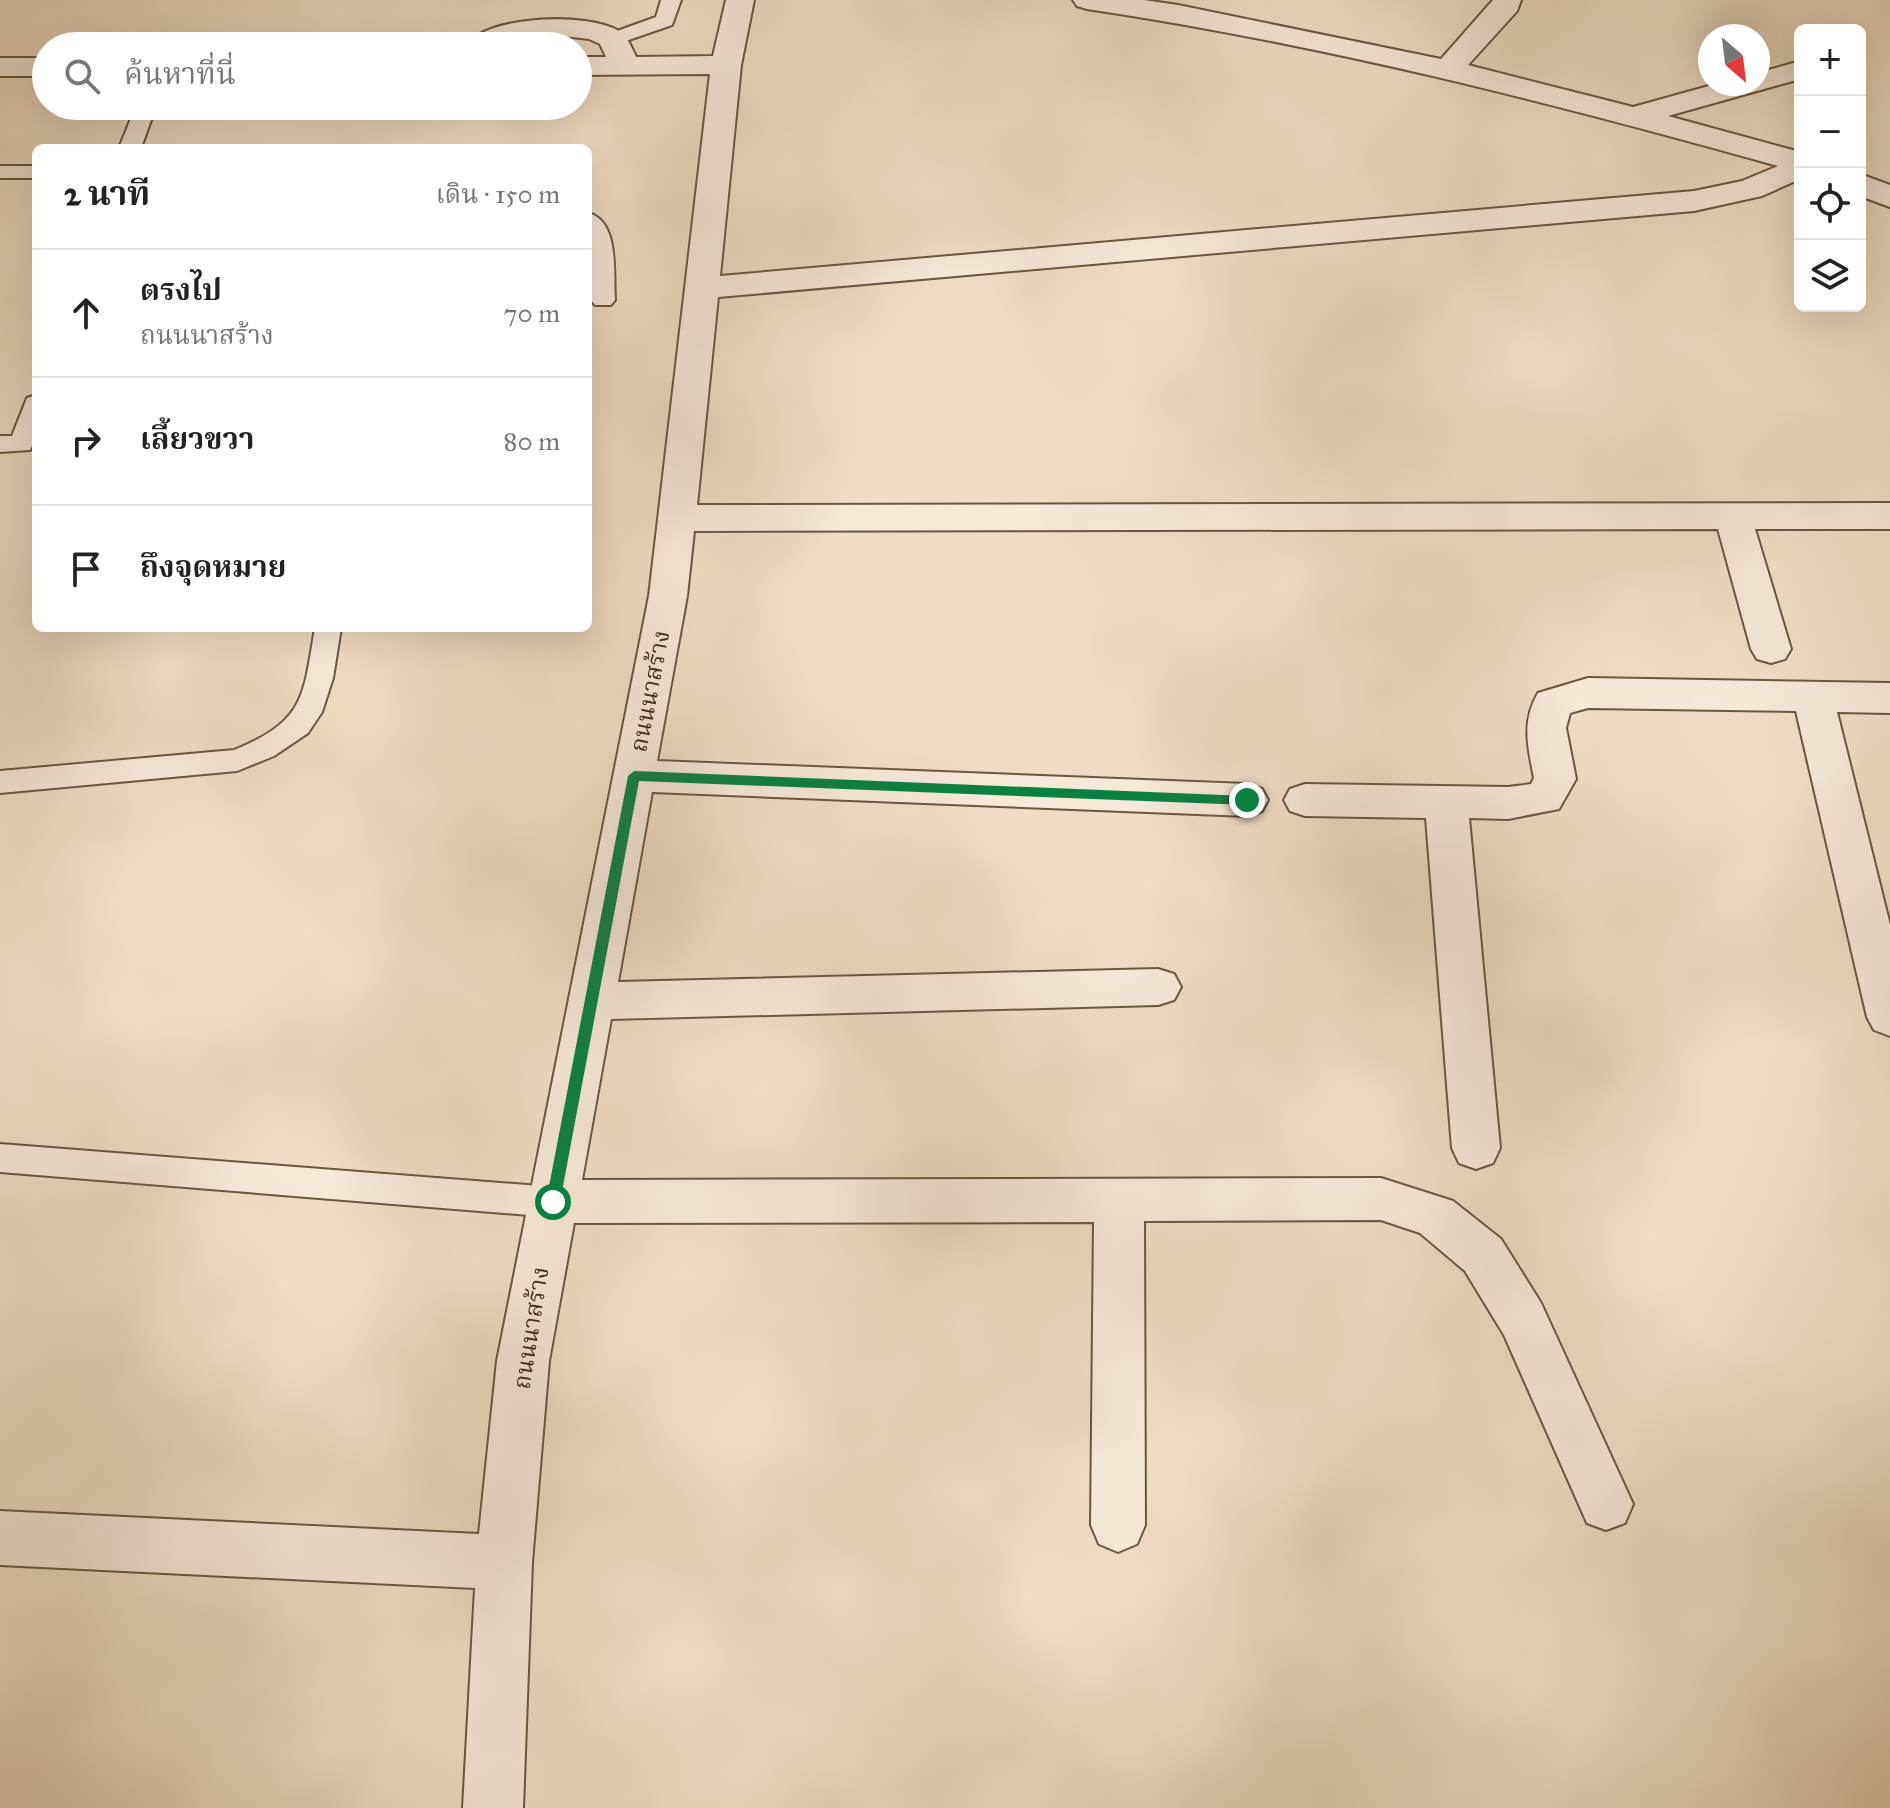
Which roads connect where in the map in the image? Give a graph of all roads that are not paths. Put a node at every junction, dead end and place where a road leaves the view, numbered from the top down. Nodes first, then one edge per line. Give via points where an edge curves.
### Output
1 (671, 0) edge
2 (740, 0) edge
3 (1087, 0) edge
4 (1507, 0) edge
5 (514, 32) edge
6 (619, 52) junction
7 (592, 61) edge
8 (726, 65) junction
9 (0, 67) edge
10 (32, 67) edge
11 (1448, 69) junction
12 (1794, 72) edge
13 (1770, 79) edge
14 (1706, 96) edge
15 (1634, 116) junction
16 (141, 120) edge
17 (132, 144) edge
18 (1794, 160) edge
19 (1794, 171) edge
20 (0, 172) edge
21 (32, 172) edge
22 (592, 225) edge
23 (702, 288) junction
24 (603, 300) dead end
25 (32, 413) edge
26 (19, 444) edge
27 (1733, 516) junction
28 (1890, 516) edge
29 (677, 518) junction
30 (327, 632) edge
31 (1771, 649) dead end
32 (1813, 696) junction
33 (1890, 698) edge
34 (634, 776) junction
35 (0, 782) edge
36 (1247, 800) dead end
37 (1305, 800) dead end
38 (1446, 801) junction
39 (1158, 987) dead end
40 (591, 1001) junction
41 (1890, 1017) edge
42 (1476, 1148) dead end
43 (0, 1158) edge
44 (1119, 1200) junction
45 (553, 1202) junction
46 (1606, 1504) dead end
47 (1118, 1525) dead end
48 (0, 1538) edge
49 (504, 1562) junction
50 (493, 1808) edge

1 - 6 lane via 665,21
2 - 8 street, ถนนนาสร้าง
3 - 11 street via 1286,31
4 - 11 street
5 - 6 street via 599,32
6 - 7 street
6 - 8 street
8 - 23 street, ถนนนาสร้าง
9 - 10 street
11 - 15 street
12 - 13 street
14 - 15 street
15 - 18 street
16 - 17 lane
19 - 23 street via 1751,189 1694,201
20 - 21 lane
22 - 24 lane via 600,236
23 - 29 street, ถนนนาสร้าง
25 - 26 lane
27 - 28 street
27 - 29 street
27 - 31 street
29 - 34 street, ถนนนาสร้าง
30 - 35 lane via 315,701 297,729 274,747 237,760
32 - 33 street
32 - 38 street via 1588,693 1552,703 1545,728 1555,779 1544,798
32 - 41 street
34 - 36 street
34 - 40 street, ถนนนาสร้าง
37 - 38 street
38 - 42 street
39 - 40 street
40 - 45 street, ถนนนาสร้าง
43 - 45 lane
44 - 45 street
44 - 46 street via 1381,1199 1436,1216 1483,1255 1523,1320
44 - 47 street
45 - 49 street, ถนนนาสร้าง via 523,1361
48 - 49 street
49 - 50 street, ถนนนาสร้าง

